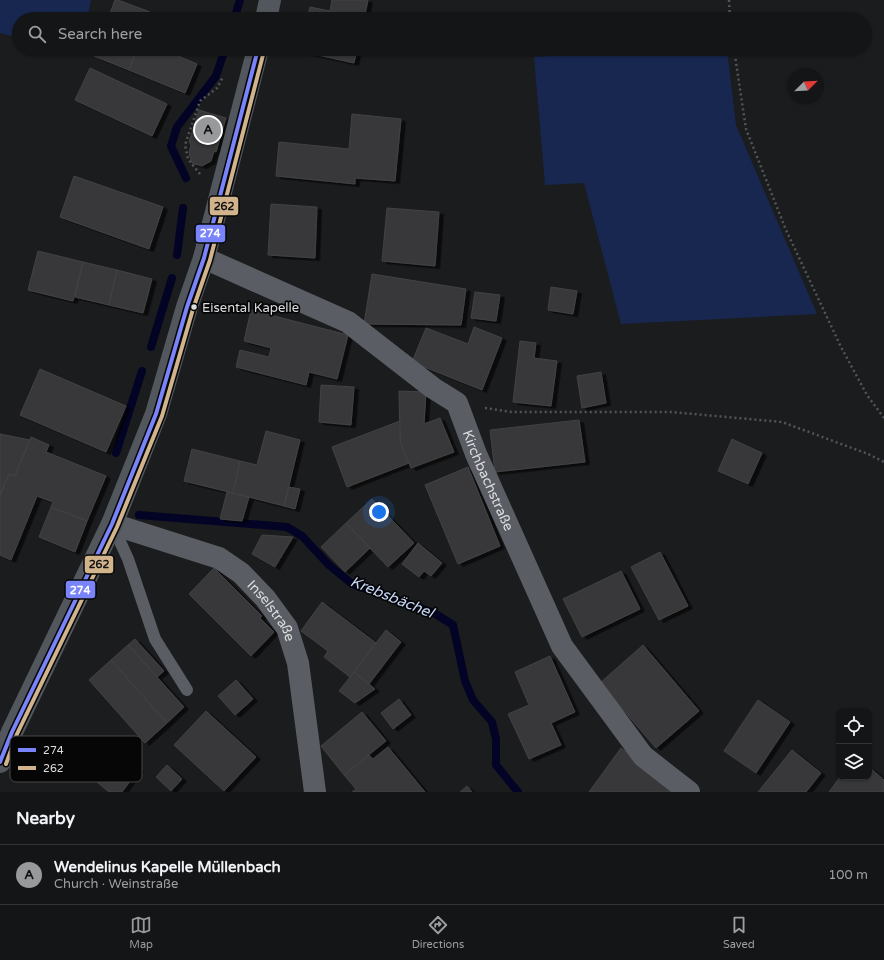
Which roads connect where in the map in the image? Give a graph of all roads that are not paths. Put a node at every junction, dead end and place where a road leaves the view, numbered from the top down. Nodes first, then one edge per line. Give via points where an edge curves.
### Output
1 (270, 0) edge
2 (267, 12) edge
3 (256, 56) edge
4 (204, 258) junction
5 (112, 524) junction
6 (187, 690) dead end
7 (10, 736) edge
8 (10, 737) edge
9 (0, 762) edge
10 (317, 791) edge
11 (689, 792) edge

1 - 2 main road
3 - 4 main road
4 - 5 main road via 184,314 156,414
4 - 11 street, Kirchbachstraße via 348,322 433,388 457,403 476,454 562,646 642,756
5 - 6 lane via 128,559 155,639
5 - 7 main road
5 - 10 street, Inselstraße via 219,558 241,573 265,598 287,628 298,663
8 - 9 main road

